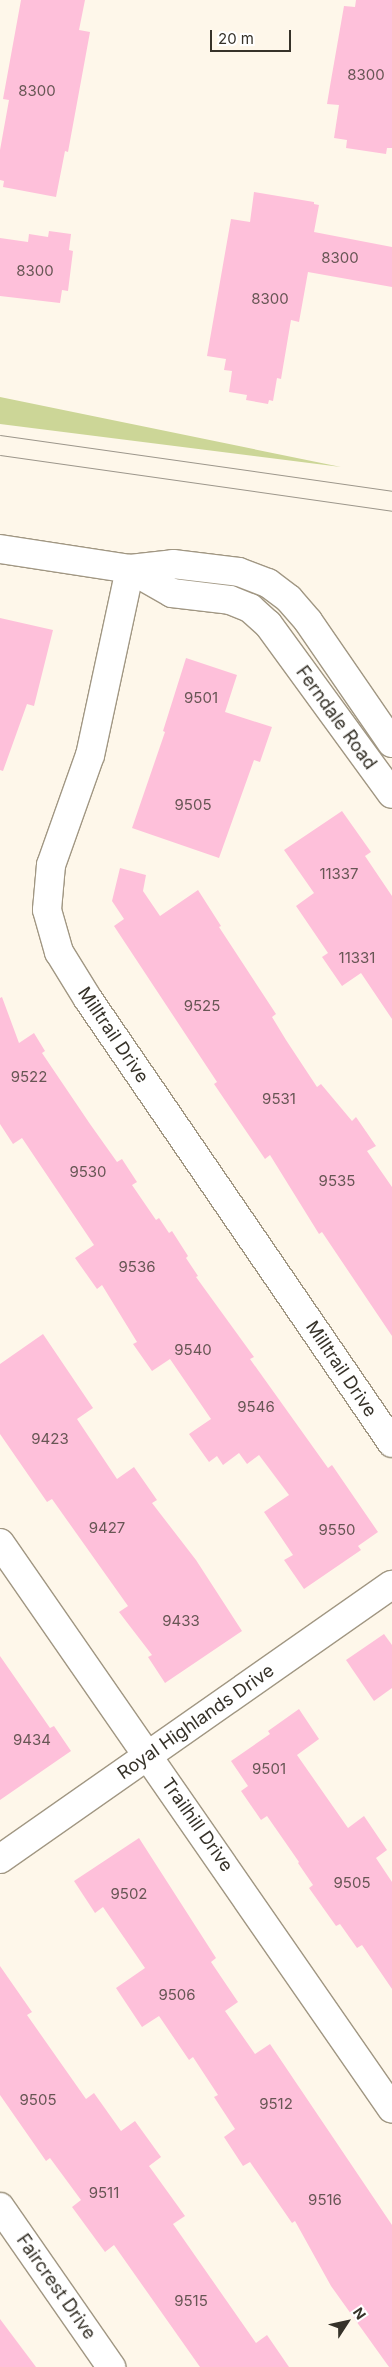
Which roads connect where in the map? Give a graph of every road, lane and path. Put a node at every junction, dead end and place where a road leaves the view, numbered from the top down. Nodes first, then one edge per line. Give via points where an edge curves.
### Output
1 (0, 549) edge
2 (130, 569) junction
3 (392, 743) edge
4 (392, 794) edge
5 (392, 1443) edge
6 (0, 1543) edge
7 (392, 1585) edge
8 (149, 1756) junction
9 (0, 1859) edge
10 (392, 2109) edge
11 (0, 2207) edge
12 (111, 2367) edge

1 - 2 street
2 - 3 street, Ferndale Road via 173,564 239,572 268,583 289,599 308,621
2 - 4 street, Ferndale Road via 172,593 230,600 250,608 281,641
2 - 5 street, Milltrail Drive via 90,755 51,865 47,910 59,952 88,1000
6 - 8 street, Trailhill Drive
7 - 8 street, Royal Highlands Drive
8 - 9 street, Royal Highlands Drive
8 - 10 street, Trailhill Drive
11 - 12 street, Faircrest Drive

